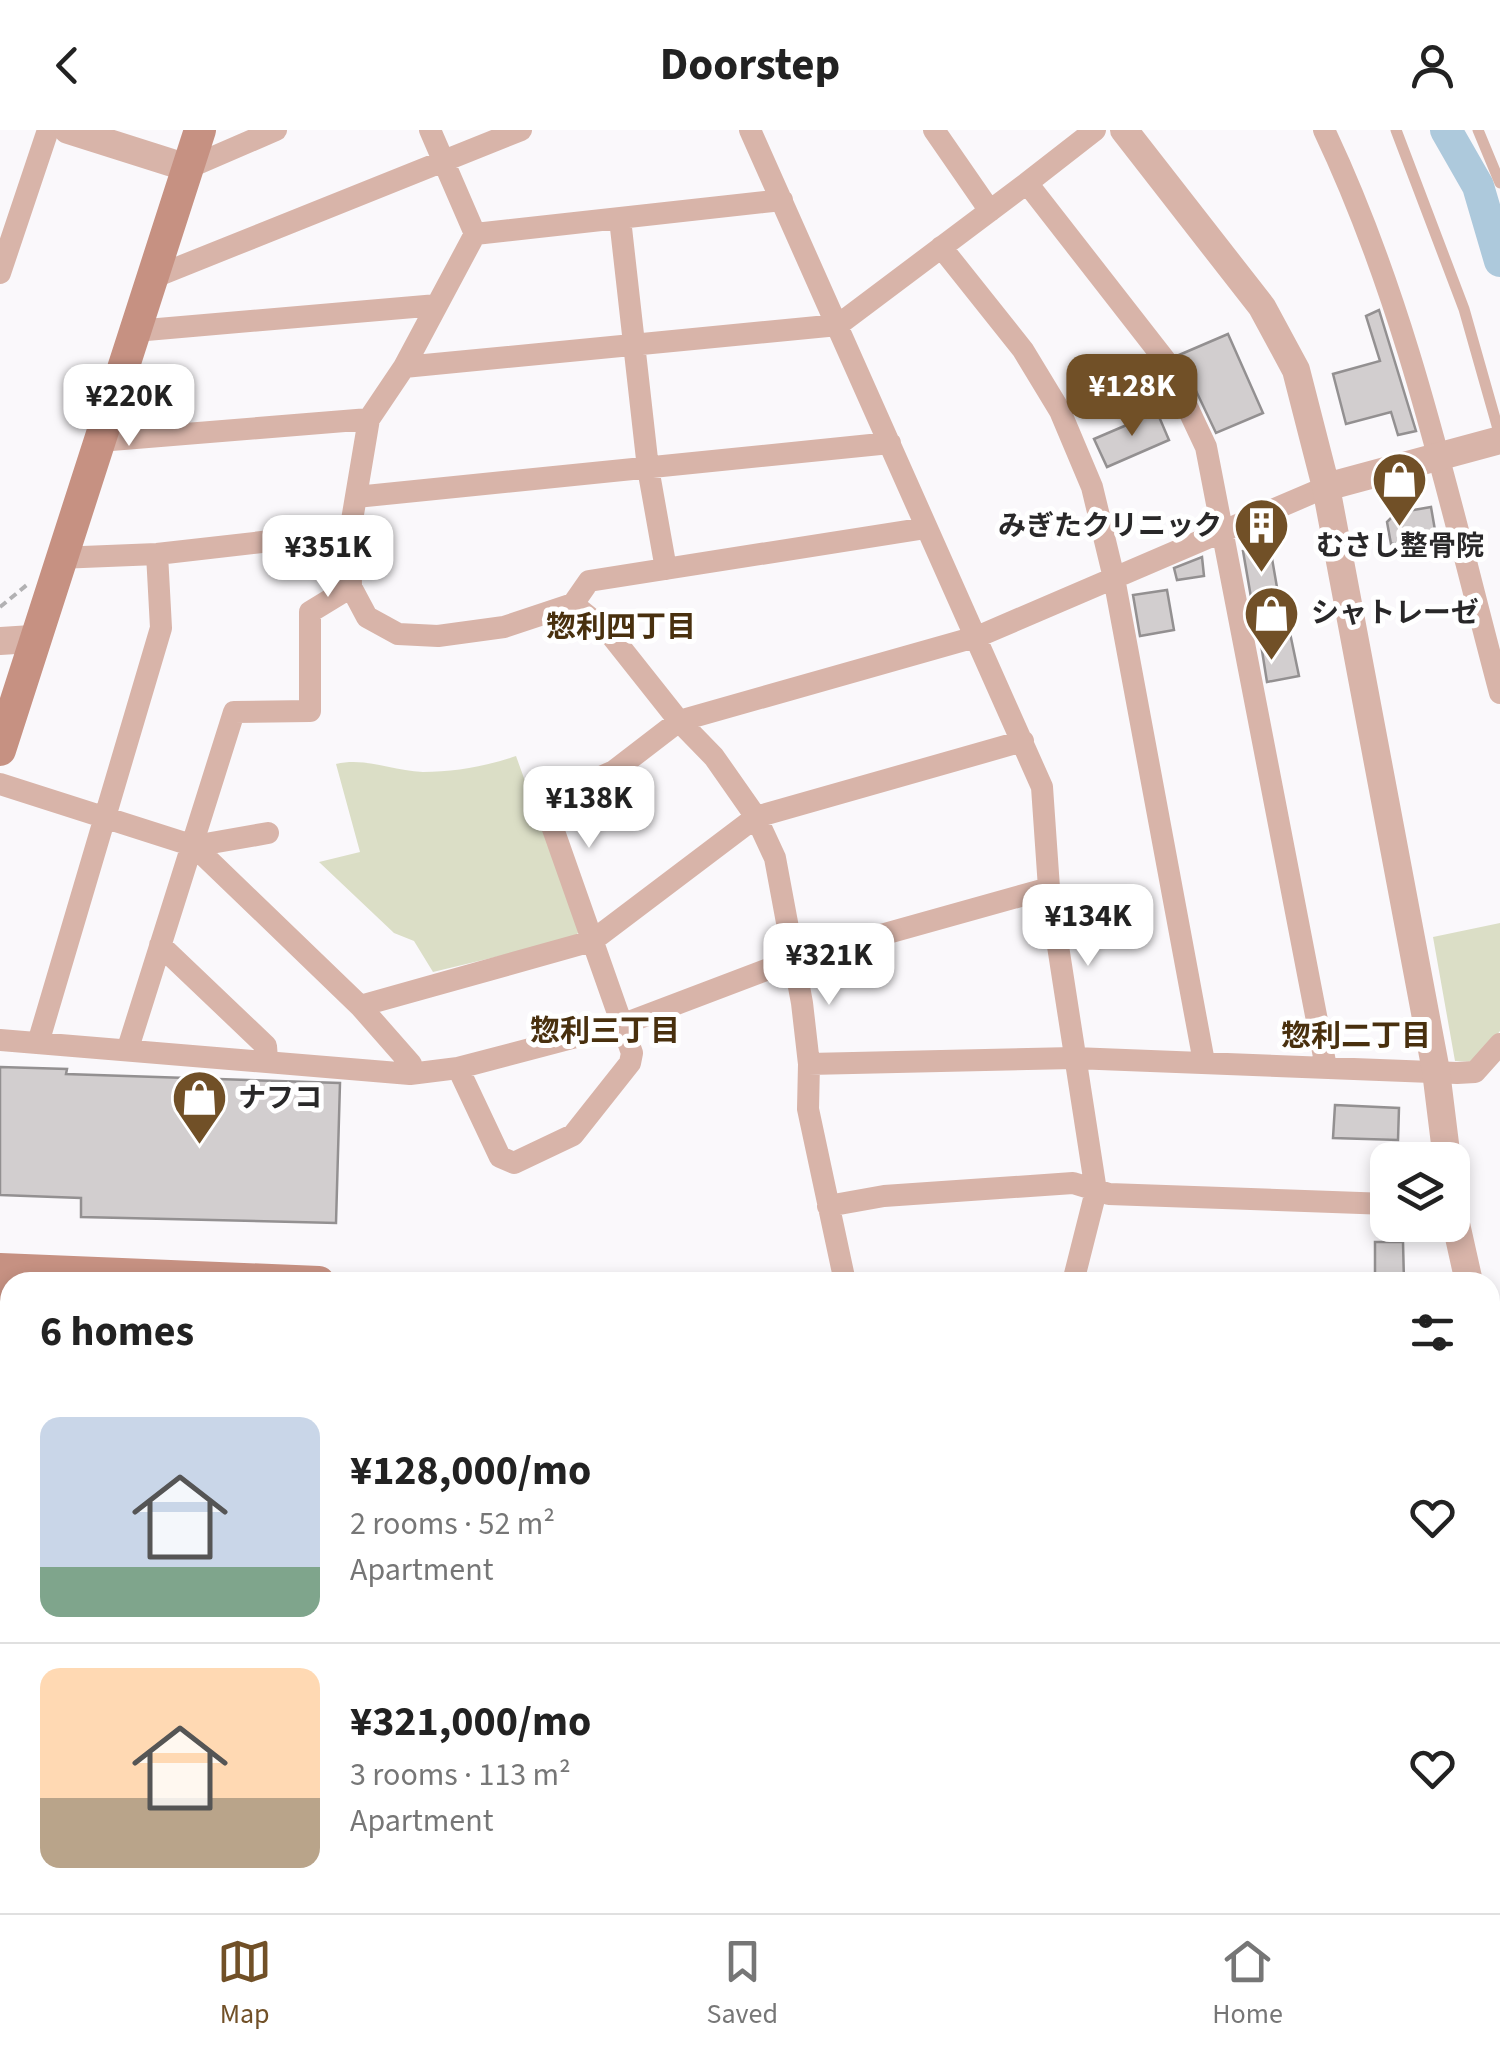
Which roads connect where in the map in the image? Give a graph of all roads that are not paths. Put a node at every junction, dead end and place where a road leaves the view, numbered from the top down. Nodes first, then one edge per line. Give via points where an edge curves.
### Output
1 (48, 130) edge
2 (68, 130) edge
3 (200, 130) edge
4 (276, 130) edge
5 (430, 130) edge
6 (521, 130) edge
7 (750, 130) edge
8 (934, 130) edge
9 (1095, 130) edge
10 (1124, 130) edge
11 (1324, 130) edge
12 (1396, 130) edge
13 (1478, 130) edge
14 (446, 162) junction
15 (188, 168) junction
16 (1027, 183) junction
17 (1500, 183) edge
18 (782, 200) junction
19 (990, 211) junction
20 (620, 219) junction
21 (475, 234) junction
22 (5, 242) edge
23 (942, 247) junction
24 (0, 273) edge
25 (152, 278) junction
26 (437, 305) junction
27 (838, 326) junction
28 (135, 331) junction
29 (636, 348) junction
30 (404, 366) junction
31 (368, 419) junction
32 (1500, 438) edge
33 (99, 441) junction
34 (890, 443) junction
35 (1438, 458) junction
36 (648, 468) junction
37 (1326, 487) junction
38 (356, 498) junction
39 (926, 528) junction
40 (1223, 531) junction
41 (350, 532) junction
42 (157, 554) junction
43 (58, 558) junction
44 (666, 569) junction
45 (1114, 578) junction
46 (351, 587) junction
47 (572, 604) junction
48 (978, 636) junction
49 (16, 640) edge
50 (1500, 693) edge
51 (679, 721) junction
52 (1022, 742) junction
53 (0, 750) edge
54 (0, 784) edge
55 (102, 816) junction
56 (756, 817) junction
57 (268, 833) dead end
58 (194, 846) junction
59 (1049, 888) junction
60 (592, 940) junction
61 (160, 945) junction
62 (795, 959) junction
63 (360, 1006) junction
64 (621, 1025) junction
65 (0, 1040) edge
66 (38, 1042) junction
67 (1500, 1044) edge
68 (128, 1048) junction
69 (1074, 1058) junction
70 (267, 1059) junction
71 (1204, 1062) junction
72 (809, 1064) junction
73 (1326, 1067) junction
74 (458, 1068) junction
75 (1436, 1070) junction
76 (410, 1074) junction
77 (1445, 1142) edge
78 (1096, 1191) junction
79 (1370, 1203) edge
80 (828, 1206) junction
81 (1460, 1242) edge
82 (0, 1270) edge
83 (53, 1272) edge
84 (844, 1272) edge
85 (1075, 1272) edge
86 (1467, 1272) edge

1 - 22 street
2 - 15 street
3 - 15 main road
4 - 15 street
5 - 14 street
6 - 14 street
7 - 18 street
8 - 19 street
9 - 16 street
10 - 37 street via 1262,307 1296,370
11 - 35 street via 1363,212 1408,338
12 - 32 lane via 1464,309
13 - 17 lane
14 - 21 street
14 - 25 street
15 - 25 main road
16 - 19 street
16 - 40 street via 1165,360 1206,446
18 - 20 street
18 - 27 street
19 - 23 street
20 - 21 street
20 - 29 street
21 - 26 street
22 - 24 street
23 - 27 street
23 - 45 street via 1060,411 1092,487
25 - 28 main road
26 - 28 street
26 - 30 street
27 - 29 street
27 - 34 street
28 - 33 main road
29 - 30 street
29 - 36 street
30 - 31 street
31 - 33 street
31 - 38 street
32 - 35 street
33 - 43 main road
34 - 36 street
34 - 39 street
35 - 37 street
35 - 50 street
36 - 38 street
36 - 44 street
37 - 40 street
37 - 75 street
38 - 41 street
39 - 44 street
39 - 48 street
40 - 45 street
40 - 73 street
41 - 42 street
41 - 46 street
42 - 43 street
42 - 55 street via 161,628
43 - 49 main road
44 - 47 street via 589,581
45 - 48 street
45 - 71 street
46 - 47 street via 366,618 398,634 504,627
46 - 58 street via 310,612 310,711 234,712
47 - 51 street via 610,634
48 - 51 street
48 - 52 street
49 - 53 main road
51 - 56 street
51 - 60 street via 614,770 545,806
52 - 56 street
52 - 59 street via 1042,787
54 - 55 street
55 - 58 street
55 - 66 street
56 - 60 street
56 - 62 street via 779,872
57 - 58 street
58 - 61 street
58 - 63 street
59 - 62 street
59 - 69 street
60 - 63 street
60 - 64 street
61 - 68 street
61 - 70 street via 266,1046
62 - 64 street
62 - 72 street
63 - 76 street via 411,1064
64 - 74 street
64 - 74 street via 630,1063 573,1135 514,1163 500,1157
65 - 66 street
66 - 68 street
67 - 75 street via 1476,1072
68 - 70 street
69 - 71 street
69 - 72 street
69 - 78 street
70 - 76 street
71 - 73 street
72 - 80 street via 808,1109
73 - 75 street
74 - 76 street
75 - 77 street
78 - 79 street
78 - 80 street via 1073,1183
78 - 85 street
80 - 84 street
81 - 86 street
82 - 83 main road

